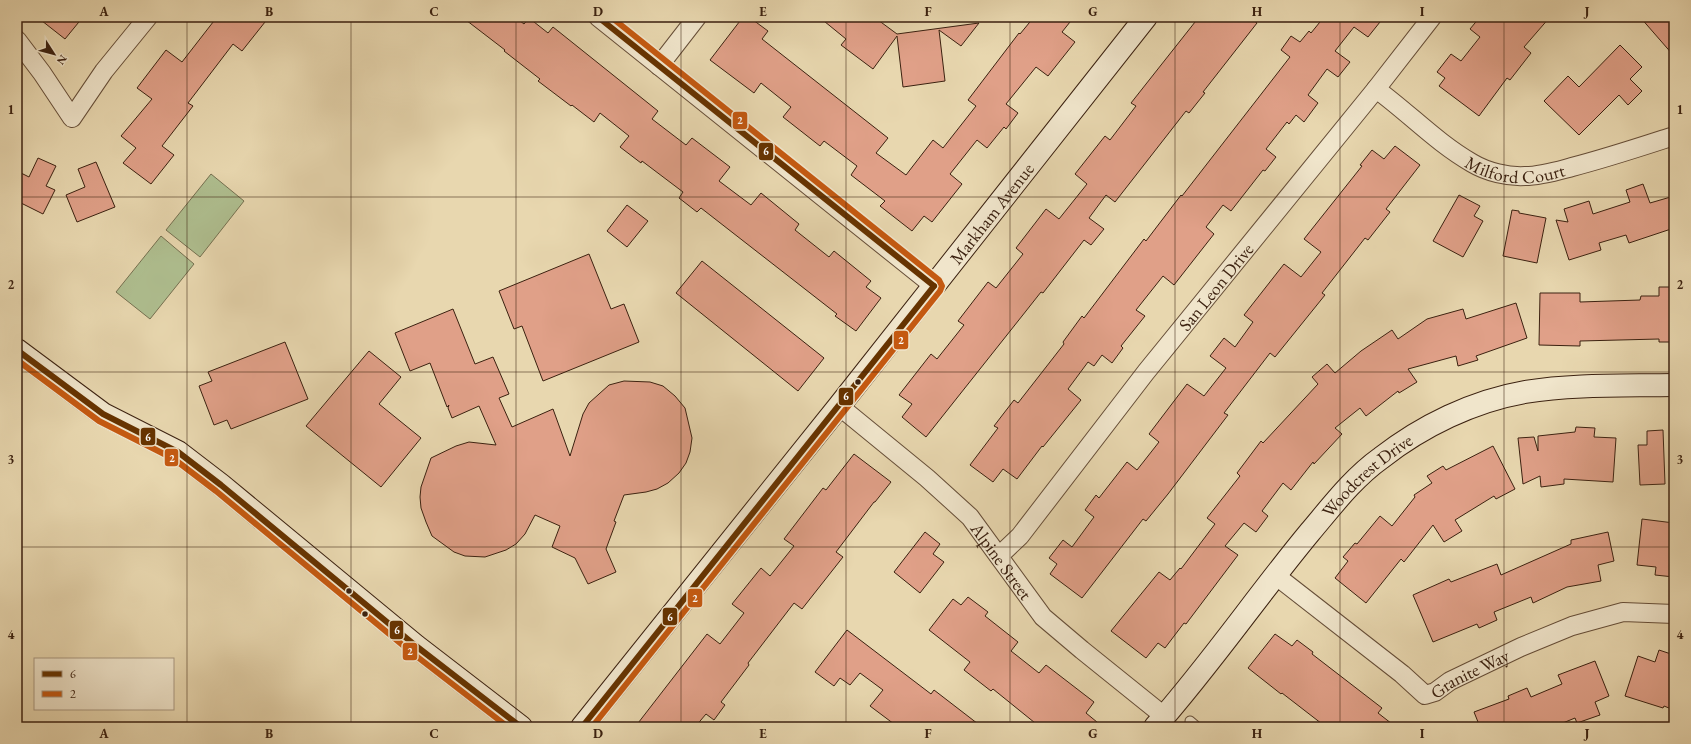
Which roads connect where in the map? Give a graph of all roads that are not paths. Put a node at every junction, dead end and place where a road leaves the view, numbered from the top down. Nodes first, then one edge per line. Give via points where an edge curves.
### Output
1 (148, 17) edge
2 (598, 17) edge
3 (697, 17) edge
4 (1146, 17) edge
5 (1432, 17) edge
6 (17, 40) edge
7 (659, 66) junction
8 (1376, 89) junction
9 (1674, 136) edge
10 (934, 286) junction
11 (17, 350) edge
12 (1674, 385) edge
13 (839, 406) junction
14 (999, 556) junction
15 (1275, 575) junction
16 (1674, 614) edge
17 (1159, 722) edge
18 (521, 727) edge
19 (582, 727) edge

1 - 6 street via 104,71 72,118
2 - 7 street
3 - 7 street
4 - 10 street, Markham Avenue
5 - 8 street, San Leon Drive
7 - 10 street
8 - 9 street, Milford Court via 1450,148 1474,164 1498,174 1548,174
8 - 14 street, San Leon Drive via 1146,372 1020,536
10 - 13 street, Markham Avenue
11 - 18 street via 103,414 178,452 416,646
12 - 15 street, Woodcrest Drive via 1570,386 1524,392 1454,414 1411,437 1380,458 1353,482
13 - 14 street, Alpine Street via 928,478 970,517
13 - 19 street, Markham Avenue
14 - 17 street, Alpine Street via 1044,617
15 - 16 street, Granite Way via 1402,674 1425,695 1521,647 1572,626 1623,612
15 - 17 street, Woodcrest Drive

